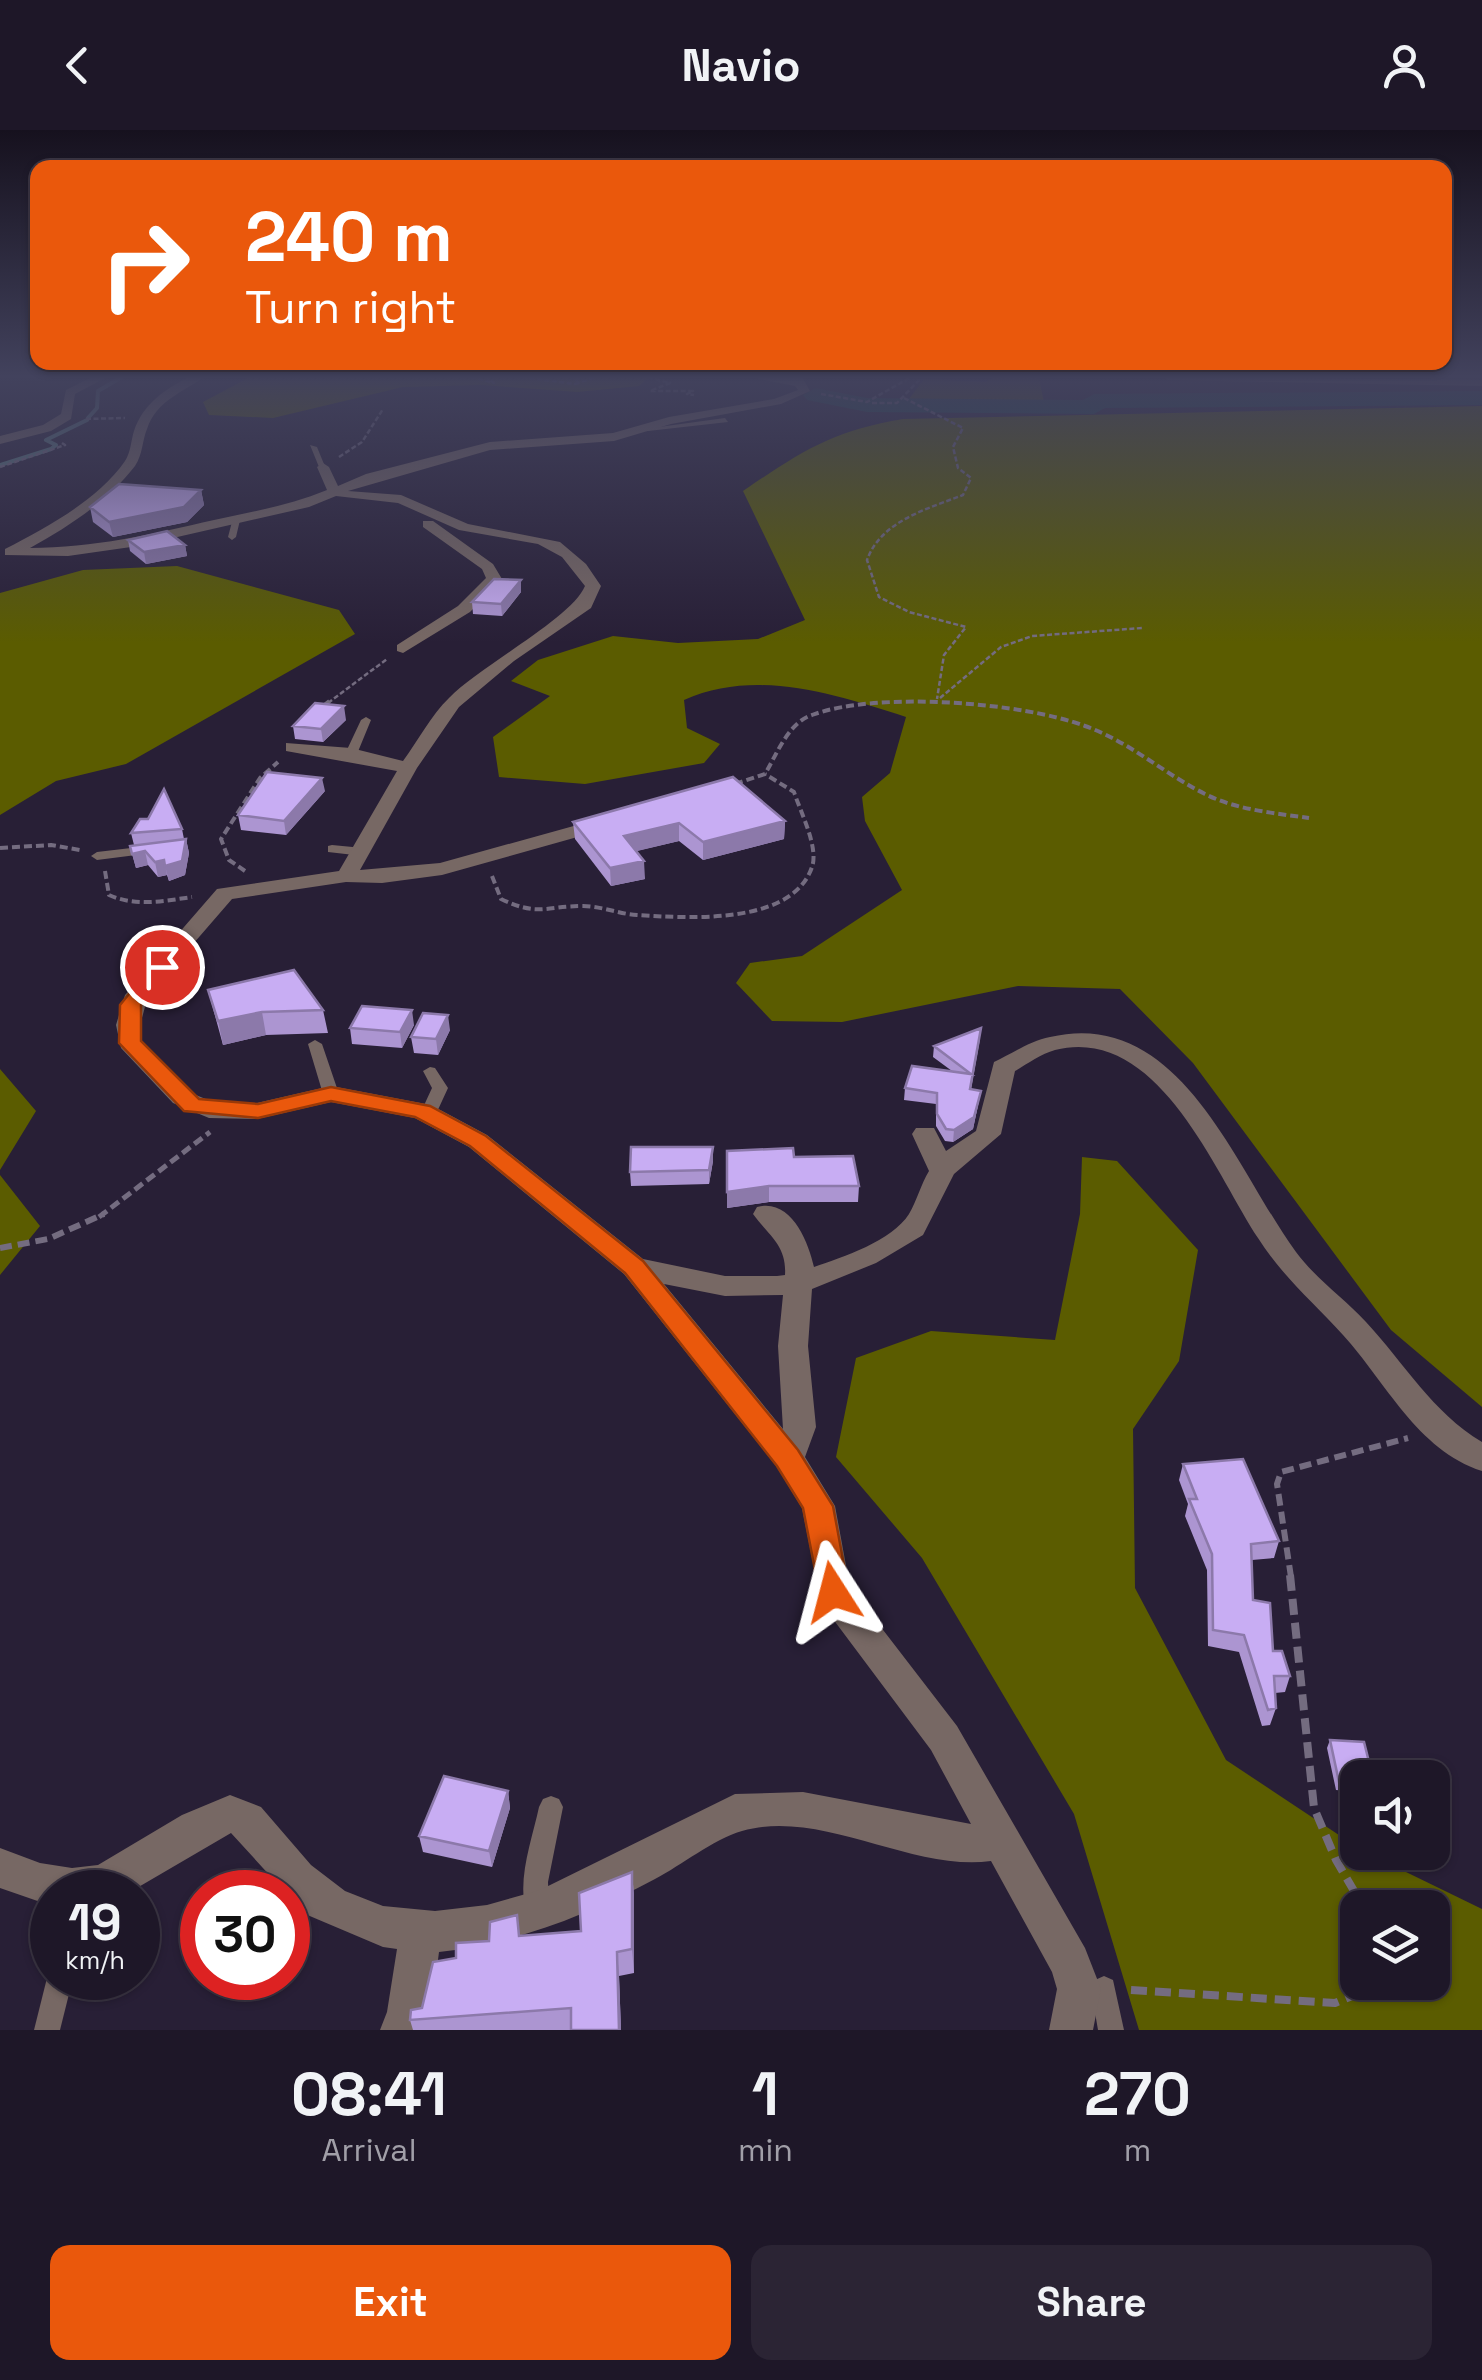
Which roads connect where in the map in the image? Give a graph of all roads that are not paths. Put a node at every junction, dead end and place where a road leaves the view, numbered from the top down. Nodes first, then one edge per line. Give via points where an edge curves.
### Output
1 (128, 466) edge
2 (414, 466) edge
3 (323, 467) edge
4 (336, 491) junction
5 (408, 502) junction
6 (236, 520) junction
7 (232, 537) dead end
8 (68, 552) junction
9 (5, 553) edge
10 (52, 558) dead end
11 (404, 648) dead end
12 (366, 720) dead end
13 (292, 747) dead end
14 (351, 754) junction
15 (408, 768) junction
16 (628, 816) edge
17 (332, 849) dead end
18 (163, 850) edge
19 (363, 852) junction
20 (98, 856) dead end
21 (346, 876) junction
22 (315, 1044) dead end
23 (430, 1071) dead end
24 (331, 1094) junction
25 (428, 1114) junction
26 (925, 1134) dead end
27 (942, 1170) junction
28 (767, 1214) dead end
29 (634, 1267) junction
30 (796, 1285) junction
31 (788, 1458) junction
32 (1482, 1458) edge
33 (551, 1806) dead end
34 (999, 1840) junction
35 (0, 1868) edge
36 (130, 1870) edge
37 (30, 1882) edge
38 (537, 1912) junction
39 (420, 1933) junction
40 (1104, 1989) road end
41 (54, 2000) edge
42 (47, 2030) edge
43 (402, 2030) edge
44 (1071, 2030) edge
45 (1110, 2030) edge

1 - 9 street via 62,522
2 - 4 street
3 - 4 street
4 - 5 street
4 - 6 street
5 - 11 street via 405,508 494,576 464,609
5 - 15 street via 472,530 551,542 566,550 592,586 585,605 454,703
6 - 7 lane
6 - 8 street
8 - 9 street
8 - 10 lane
12 - 14 lane
13 - 14 street
14 - 15 street
15 - 19 street
16 - 21 street via 488,858 382,877
17 - 19 lane
18 - 20 lane
19 - 21 street
21 - 24 street via 224,894 131,1005 130,1043 182,1098 237,1112
22 - 24 lane
23 - 25 lane via 440,1088
24 - 25 street
25 - 29 street via 478,1141
26 - 27 street
27 - 30 street via 930,1204 901,1238
27 - 32 street via 993,1126 1003,1066 1058,1042 1105,1046 1137,1059 1177,1089 1290,1265 1440,1430
28 - 30 street via 780,1220 791,1240 800,1264
29 - 30 street via 742,1290
29 - 31 street
30 - 31 street via 800,1427
31 - 34 street via 818,1506 833,1592 944,1738
33 - 38 lane
34 - 38 street via 962,1843 767,1807 735,1814
34 - 44 street via 1070,1963 1079,1989
35 - 37 street
36 - 39 street via 230,1814 247,1820 328,1906 370,1924
38 - 39 street via 449,1934
39 - 43 street
40 - 45 lane
41 - 42 lane

